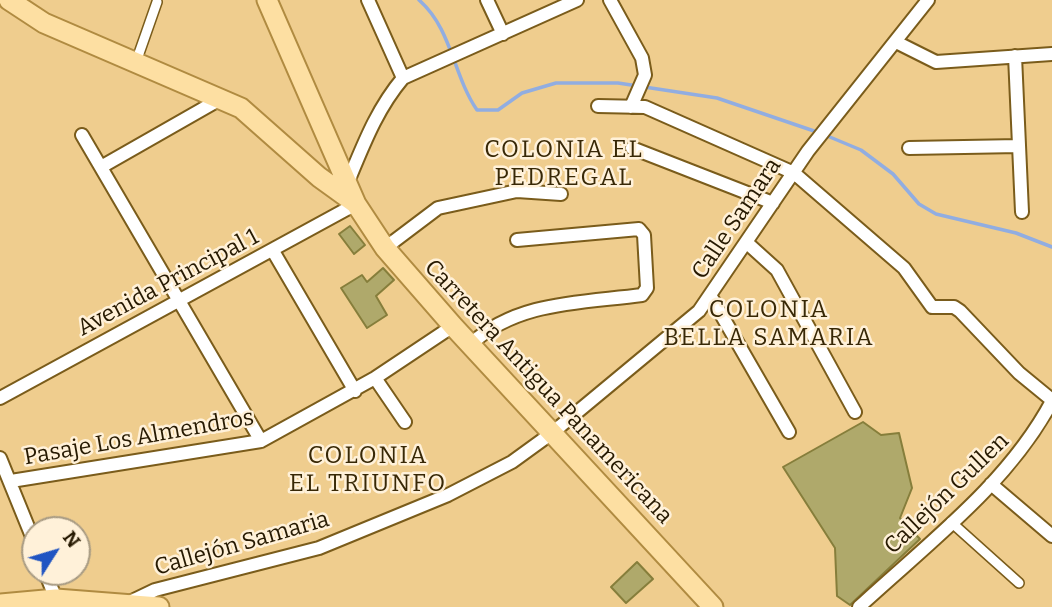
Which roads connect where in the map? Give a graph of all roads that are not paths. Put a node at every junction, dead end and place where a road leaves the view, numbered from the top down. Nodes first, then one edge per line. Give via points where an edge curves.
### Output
1 (9, 0) edge
2 (267, 0) edge
3 (368, 0) edge
4 (487, 0) edge
5 (577, 0) edge
6 (610, 0) edge
7 (928, 0) edge
8 (158, 2) dead end
9 (503, 34) junction
10 (896, 42) junction
11 (1052, 54) edge
12 (1015, 56) junction
13 (136, 62) junction
14 (404, 78) junction
15 (222, 98) junction
16 (598, 106) dead end
17 (631, 107) junction
18 (82, 135) dead end
19 (1019, 146) junction
20 (632, 148) dead end
21 (909, 148) dead end
22 (101, 167) junction
23 (794, 173) junction
24 (347, 184) junction
25 (561, 194) dead end
26 (773, 203) junction
27 (356, 204) junction
28 (1022, 212) dead end
29 (517, 240) dead end
30 (746, 242) junction
31 (385, 248) junction
32 (273, 251) junction
33 (710, 295) junction
34 (179, 302) junction
35 (453, 326) junction
36 (471, 344) junction
37 (375, 378) junction
38 (355, 391) junction
39 (0, 398) edge
40 (1052, 400) edge
41 (855, 412) dead end
42 (405, 422) dead end
43 (789, 432) dead end
44 (552, 433) junction
45 (261, 441) junction
46 (0, 458) edge
47 (11, 481) junction
48 (990, 484) junction
49 (24, 516) edge
50 (951, 522) junction
51 (1052, 536) edge
52 (1019, 583) dead end
53 (51, 586) edge
54 (56, 599) junction
55 (0, 604) edge
56 (119, 604) edge
57 (159, 607) edge
58 (713, 607) edge
59 (859, 607) edge

1 - 13 main road, Carretera Antigua Panamericana via 44,23
2 - 24 main road, Carretera Antigua Panamericana
3 - 14 street
4 - 9 street
5 - 9 street
6 - 17 street via 642,58 645,75
7 - 10 street, Calle Samara
8 - 13 street
9 - 14 street
10 - 12 street via 936,61
10 - 23 street, Calle Samara
11 - 12 street
12 - 19 street
13 - 15 main road, Carretera Antigua Panamericana
14 - 24 street via 373,122
15 - 22 street
15 - 27 main road, Carretera Antigua Panamericana via 241,108
16 - 17 street
17 - 23 street via 645,107
18 - 22 street
19 - 21 street
19 - 28 street
20 - 26 street
22 - 34 street
23 - 26 street, Calle Samara
23 - 40 street via 904,268 932,307 960,311 1019,373
24 - 27 main road, Carretera Antigua Panamericana
25 - 31 street via 517,191 438,208
26 - 30 street, Calle Samara
27 - 31 main road, Carretera Antigua Panamericana
27 - 32 street, Avenida Principal 1
29 - 36 street via 639,229 644,235 647,288 642,295 526,310 485,331
30 - 33 street, Calle Samara
30 - 41 street via 777,270
31 - 35 main road, Carretera Antigua Panamericana
32 - 34 street, Avenida Principal 1
32 - 38 street
33 - 43 street
33 - 44 street, Calle Samara via 699,311
34 - 39 street, Avenida Principal 1
34 - 45 street
35 - 36 main road, Carretera Antigua Panamericana
35 - 37 street, Pasaje Los Almendros
36 - 44 main road, Carretera Antigua Panamericana
37 - 38 street, Pasaje Los Almendros
37 - 42 street
38 - 45 street, Pasaje Los Almendros
40 - 48 street, Callejón Gullen via 1029,441
44 - 56 street, Callejón Samaria via 512,462 448,495 319,548 155,590
44 - 58 main road, Carretera Antigua Panamericana
45 - 47 street, Pasaje Los Almendros
46 - 47 street
47 - 49 street
48 - 50 street, Callejón Gullen
48 - 51 street
50 - 52 street
50 - 59 street, Callejón Gullen
53 - 54 street
54 - 55 main road
54 - 56 main road
56 - 57 main road

